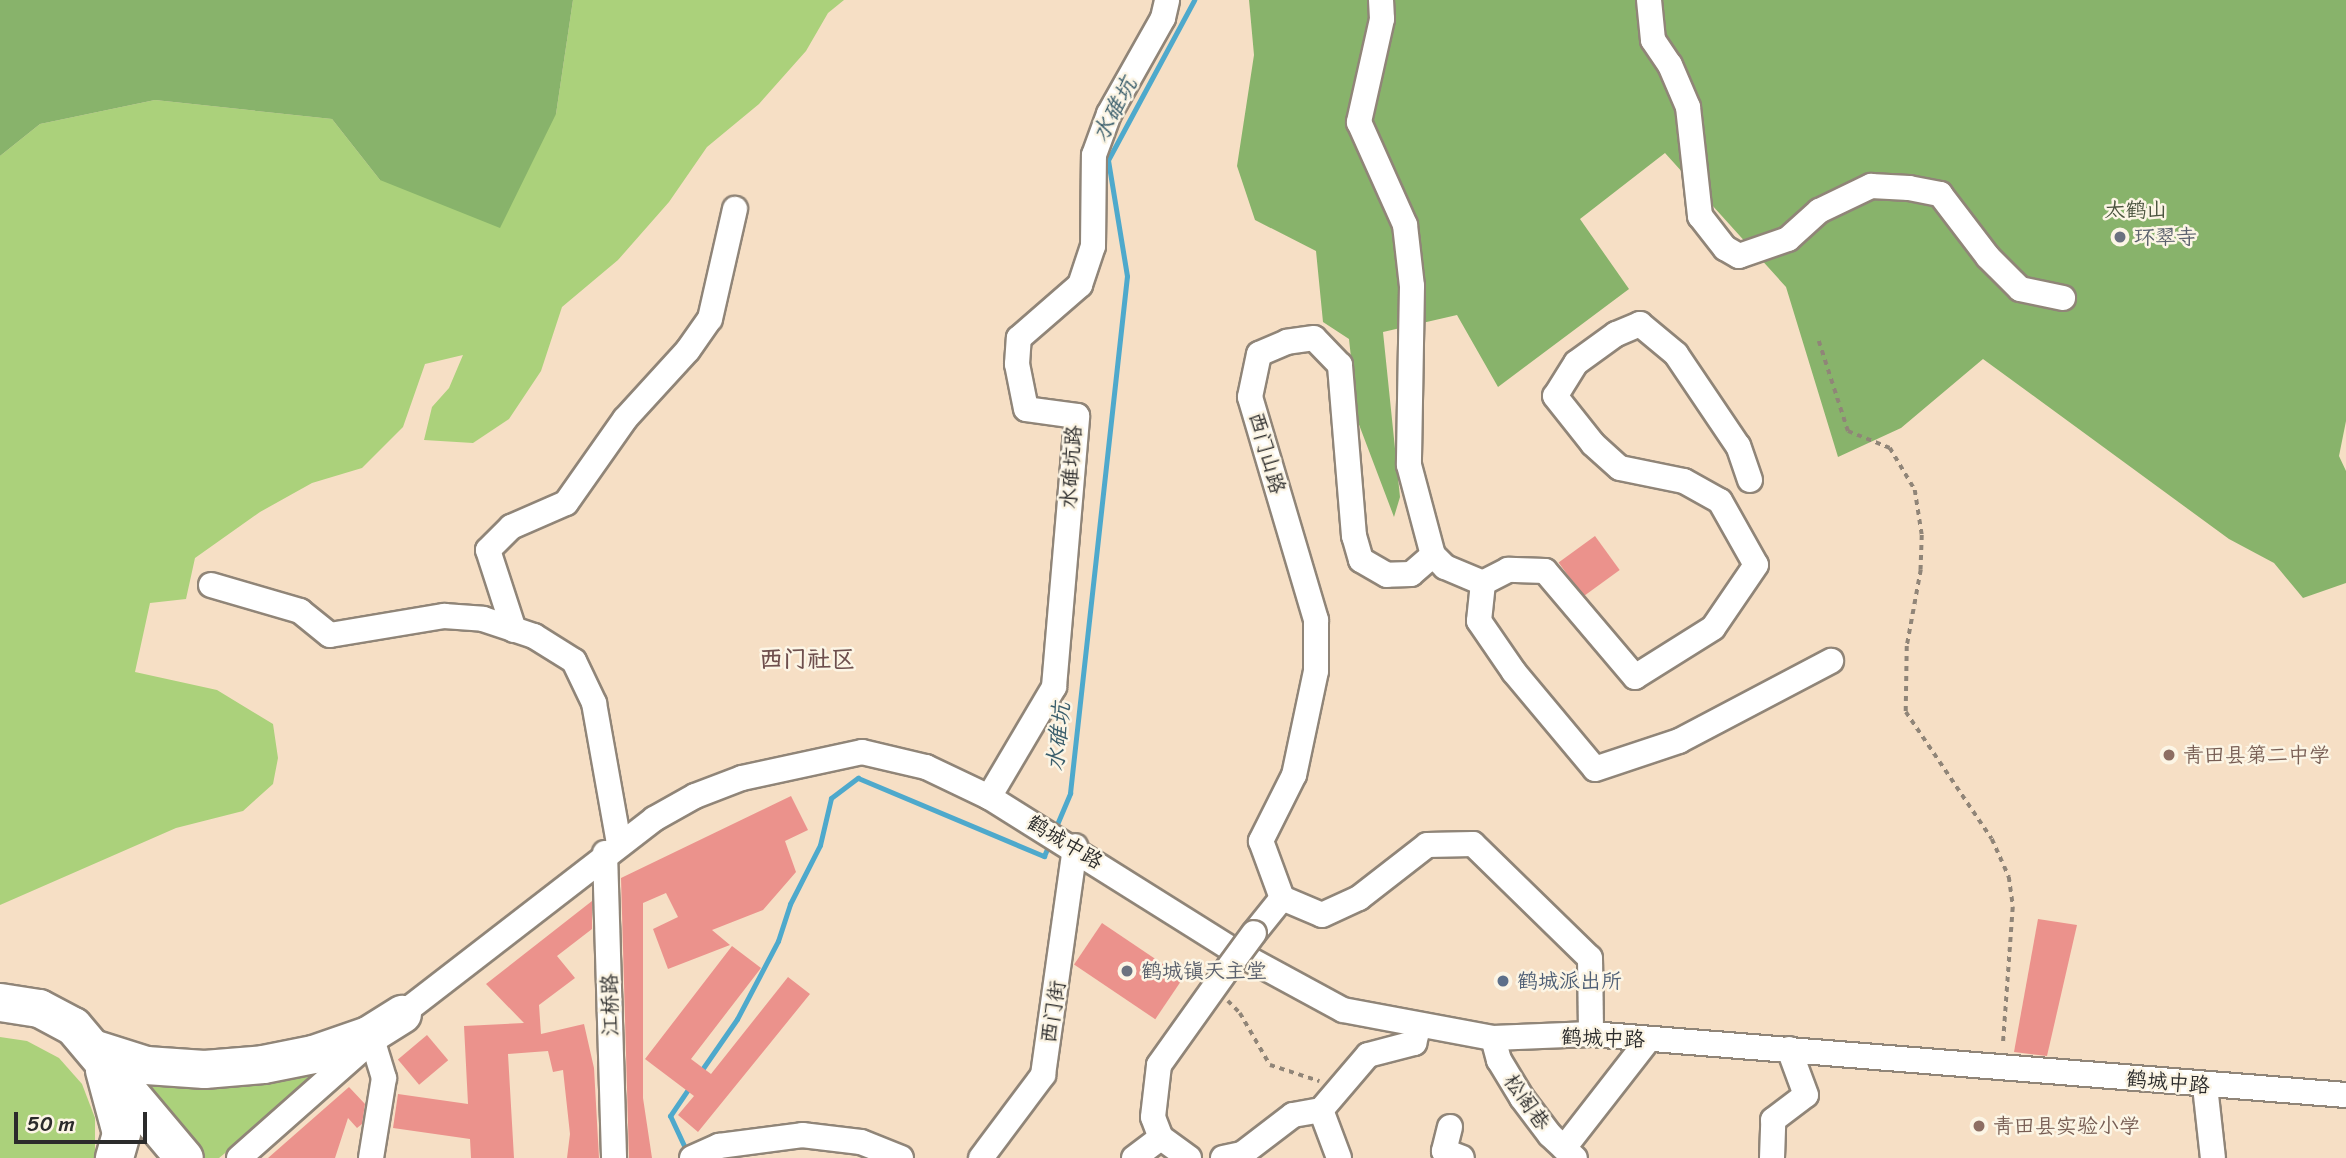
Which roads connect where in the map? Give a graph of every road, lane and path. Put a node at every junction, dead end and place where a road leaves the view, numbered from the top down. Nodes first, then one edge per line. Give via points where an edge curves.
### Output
1 (1167, 0) edge
2 (1381, 0) edge
3 (1648, 0) edge
4 (735, 209) dead end
5 (2063, 298) dead end
6 (1819, 341) dead end
7 (1750, 480) dead end
8 (1433, 555) junction
9 (1483, 583) junction
10 (211, 585) dead end
11 (514, 629) junction
12 (1831, 661) dead end
13 (989, 797) junction
14 (1060, 838) junction
15 (612, 848) junction
16 (1282, 898) junction
17 (1214, 988) junction
18 (0, 1002) edge
19 (402, 1014) junction
20 (1419, 1026) junction
21 (1591, 1034) junction
22 (1493, 1038) junction
23 (1648, 1039) junction
24 (373, 1042) junction
25 (95, 1049) junction
26 (1789, 1049) junction
27 (2001, 1066) junction
28 (1340, 1085) junction
29 (2205, 1086) junction
30 (2346, 1095) edge
31 (1321, 1110) junction
32 (1450, 1127) dead end
33 (1161, 1138) junction
34 (1569, 1153) edge
35 (698, 1155) edge
36 (182, 1156) edge
37 (114, 1158) edge
38 (239, 1158) edge
39 (371, 1158) edge
40 (614, 1158) edge
41 (901, 1158) edge
42 (981, 1158) edge
43 (1134, 1158) edge
44 (1189, 1158) edge
45 (1223, 1158) edge
46 (1339, 1158) edge
47 (1462, 1158) edge
48 (1772, 1158) edge
49 (2213, 1158) edge

1 - 13 street, 水碓坑路 via 1163,18 1110,114 1094,155 1093,246 1080,285 1019,338 1017,364 1026,409 1077,416 1054,687
2 - 8 street via 1382,19 1359,122 1405,225 1412,286 1409,465
3 - 5 street via 1653,40 1688,107 1700,216 1725,248 1739,256 1788,239 1819,211 1871,186 1909,188 1940,194 1988,257 2020,289
4 - 11 street via 710,319 688,350 625,419 566,503 511,527 488,550
6 - 27 path via 1848,431 1890,448 1914,490 1922,535 1921,570 1907,646 1906,712 1993,839 2009,877 2013,907
7 - 9 street via 1738,446 1676,354 1640,324 1616,334 1576,363 1555,396 1593,444 1620,468 1684,481 1720,501 1756,565 1713,628 1636,677 1545,571 1508,570
8 - 9 street via 1446,567
8 - 16 street, 西门山路 via 1411,574 1387,575 1361,560 1354,536 1340,365 1314,338 1287,342 1259,354 1250,397 1315,620 1316,671 1294,775 1261,841
9 - 12 street via 1479,621 1514,672 1595,769 1679,741
10 - 11 street, 江桥路 via 300,611 330,635 444,616 483,619
11 - 15 street, 江桥路 via 575,661 594,703
13 - 14 street, 鹤城中路
13 - 15 street, 鹤城中路 via 926,767 862,752 742,778 695,796
14 - 20 street, 鹤城中路 via 1238,953 1343,1010
14 - 42 street, 西门街 via 1043,1075
15 - 19 street, 鹤城中路
15 - 40 street, 江桥路
16 - 17 street, bridge
16 - 21 street via 1322,915 1359,898 1427,845 1473,844 1590,958
17 - 28 path via 1240,1013 1270,1065 1298,1078
17 - 33 street via 1159,1065 1153,1117
18 - 25 highway via 39,1008 73,1026
19 - 24 street, 鹤城中路
19 - 25 highway via 368,1035 313,1054 263,1064 204,1069 146,1065
20 - 22 street, 鹤城中路
20 - 28 street via 1414,1043 1368,1055
21 - 22 street, 鹤城中路
21 - 23 street, 鹤城中路
22 - 34 street, 松阁巷 via 1499,1059 1522,1098
23 - 26 street, 鹤城中路
23 - 34 street
24 - 38 street, 鹤城中路
24 - 39 street via 384,1078
25 - 36 highway
25 - 37 highway via 113,1093 121,1133
26 - 27 street, 鹤城中路
26 - 48 street via 1806,1095 1773,1120
27 - 29 street, 鹤城中路
28 - 31 street
29 - 30 street, 鹤城中路
29 - 49 street
31 - 45 street via 1293,1115 1242,1154
31 - 46 street
32 - 47 street via 1444,1151
33 - 43 street
33 - 44 street
35 - 41 street via 802,1135 861,1142

